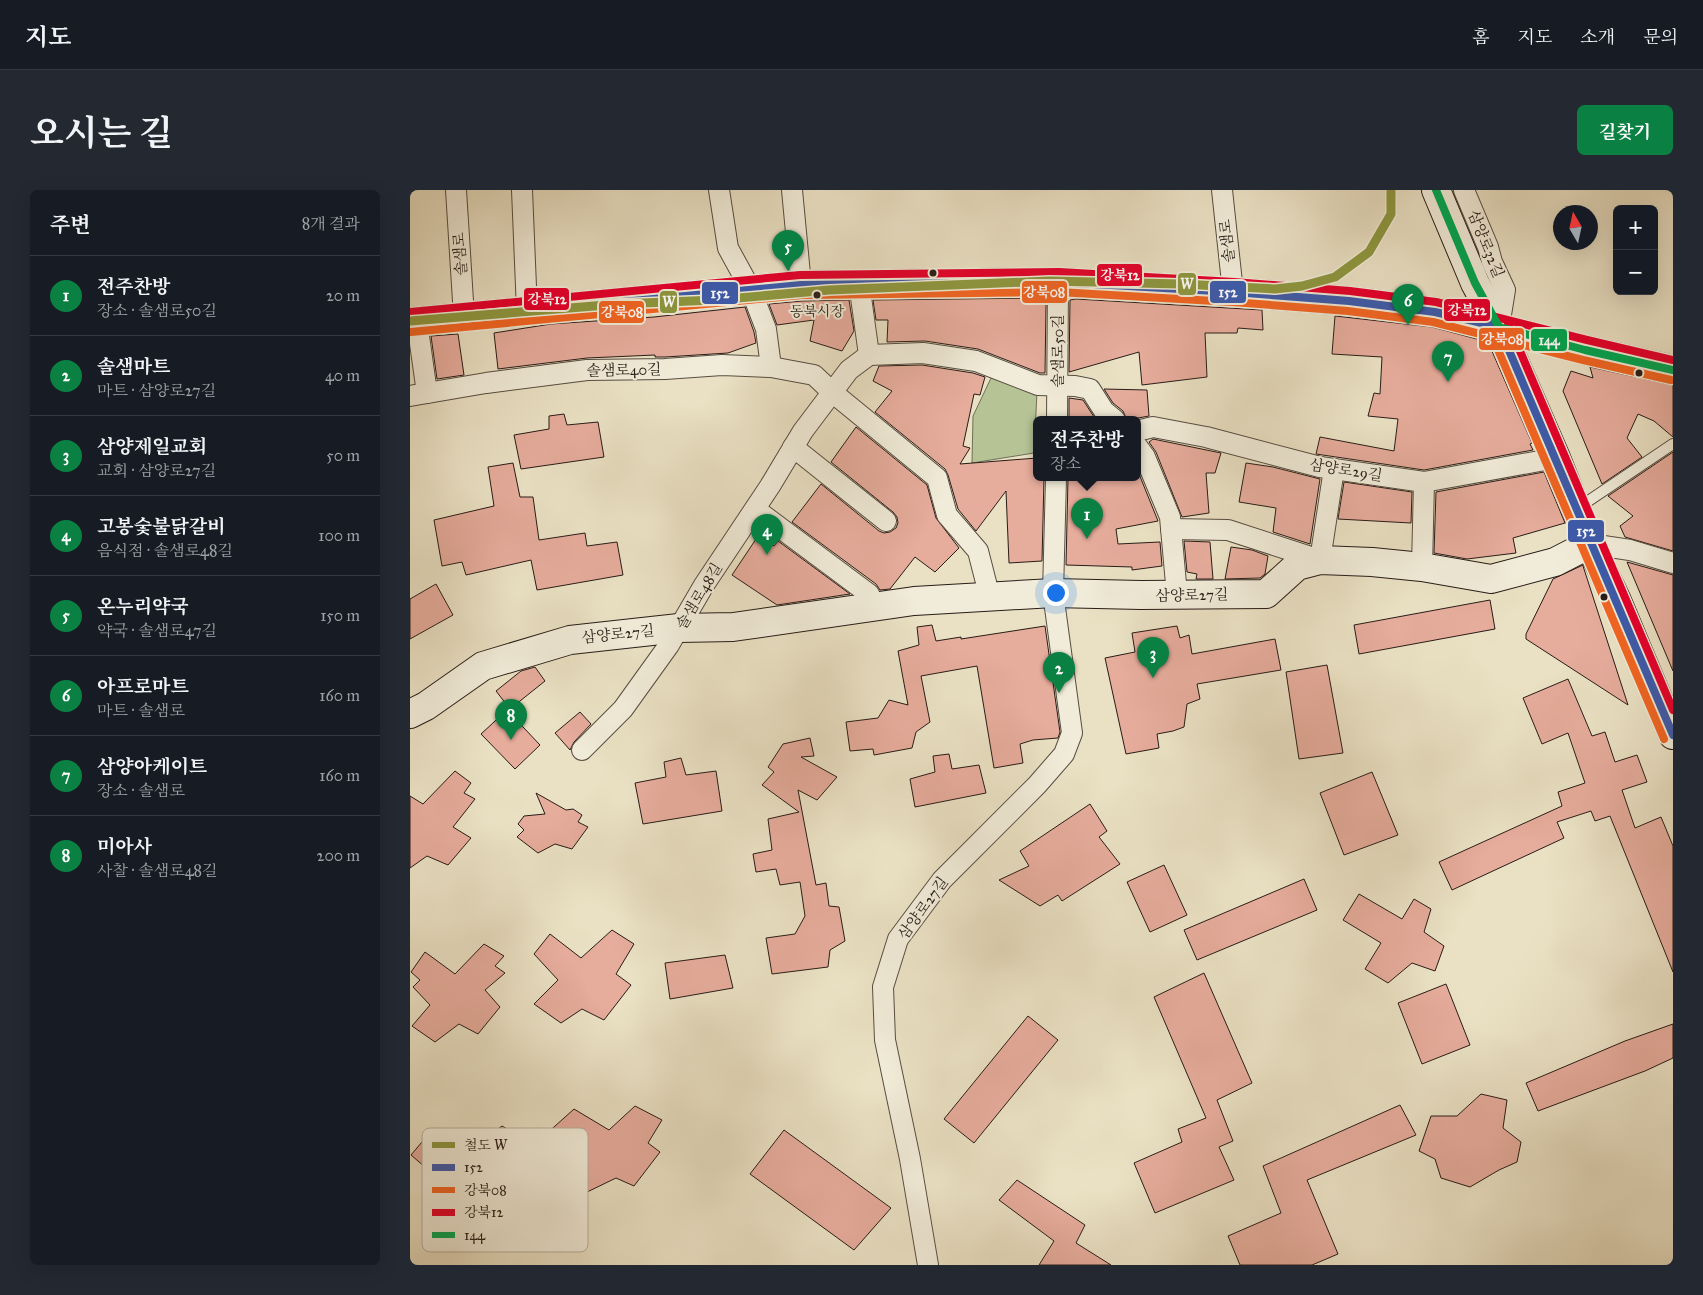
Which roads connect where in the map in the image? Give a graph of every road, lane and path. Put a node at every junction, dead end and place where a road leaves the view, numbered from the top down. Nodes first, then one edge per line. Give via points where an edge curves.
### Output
1 (456, 190) edge
2 (522, 190) edge
3 (719, 190) edge
4 (792, 190) edge
5 (1222, 190) edge
6 (1436, 190) edge
7 (1464, 190) edge
8 (1058, 282) junction
9 (860, 283) junction
10 (801, 285) junction
11 (751, 290) junction
12 (1233, 292) junction
13 (527, 311) junction
14 (464, 317) junction
15 (414, 322) edge
16 (1499, 328) junction
17 (869, 355) junction
18 (771, 367) junction
19 (1673, 370) edge
20 (1058, 386) junction
21 (832, 392) junction
22 (419, 395) edge
23 (1057, 416) edge
24 (1110, 416) edge
25 (1141, 430) edge
26 (1673, 444) edge
27 (793, 447) junction
28 (1141, 452) edge
29 (1556, 458) junction
30 (1334, 469) junction
31 (1056, 481) edge
32 (1424, 482) junction
33 (1577, 508) junction
34 (755, 509) junction
35 (886, 521) dead end
36 (1171, 529) junction
37 (1590, 544) junction
38 (1320, 560) junction
39 (1673, 563) edge
40 (1422, 567) junction
41 (1053, 593) junction
42 (1177, 595) junction
43 (990, 598) junction
44 (875, 607) junction
45 (679, 628) junction
46 (410, 714) edge
47 (1673, 735) edge
48 (582, 750) dead end
49 (928, 1265) edge

1 - 14 street, 솔샘로
2 - 13 street
3 - 11 street via 728,248
4 - 10 street
5 - 12 street, 솔샘로
6 - 16 main road via 1475,282
7 - 16 street, 삼양로32길 via 1505,290
8 - 9 main road
8 - 12 main road
8 - 20 street, 솔샘로50길
9 - 10 main road
9 - 17 street
10 - 11 main road
11 - 13 main road
11 - 18 street via 766,329
12 - 16 main road via 1435,312
13 - 14 main road
14 - 15 main road
15 - 22 street
16 - 19 main road
16 - 29 main road
17 - 20 street via 923,353 976,361 1038,385
17 - 21 street, 솔샘로48길 via 849,370
18 - 21 street, 솔샘로40길 via 814,375
18 - 22 street, 솔샘로40길 via 587,370
20 - 23 street, 솔샘로50길
20 - 24 street via 1090,389
21 - 27 street, 솔샘로48길
21 - 43 street via 937,478 947,515 978,551
25 - 30 street, 삼양로29길 via 1154,427
26 - 33 lane
27 - 34 street, 솔샘로48길
27 - 35 street
28 - 36 street via 1170,517
29 - 32 street, 삼양로29길
29 - 33 main road
30 - 32 street, 삼양로29길
30 - 38 street
31 - 41 street
32 - 40 street
33 - 37 main road
34 - 44 street via 869,594
34 - 45 street, 솔샘로48길
36 - 38 street, 삼양로27길 via 1228,530
36 - 42 street
37 - 39 street via 1630,550
37 - 40 main road, 삼양로27길 via 1555,562 1491,579
37 - 47 main road
38 - 40 main road, 삼양로27길
38 - 42 main road, 삼양로27길 via 1297,566 1266,594
41 - 42 main road, 삼양로27길
41 - 43 main road, 삼양로27길
41 - 49 street, 삼양로27길 via 1072,733 1064,754 942,880 898,939 883,987 885,1040
43 - 44 main road, 삼양로27길 via 914,601
44 - 45 main road, 삼양로27길 via 733,628
45 - 46 main road, 삼양로27길 via 570,640 482,666
45 - 48 street, 솔샘로48길 via 623,709

